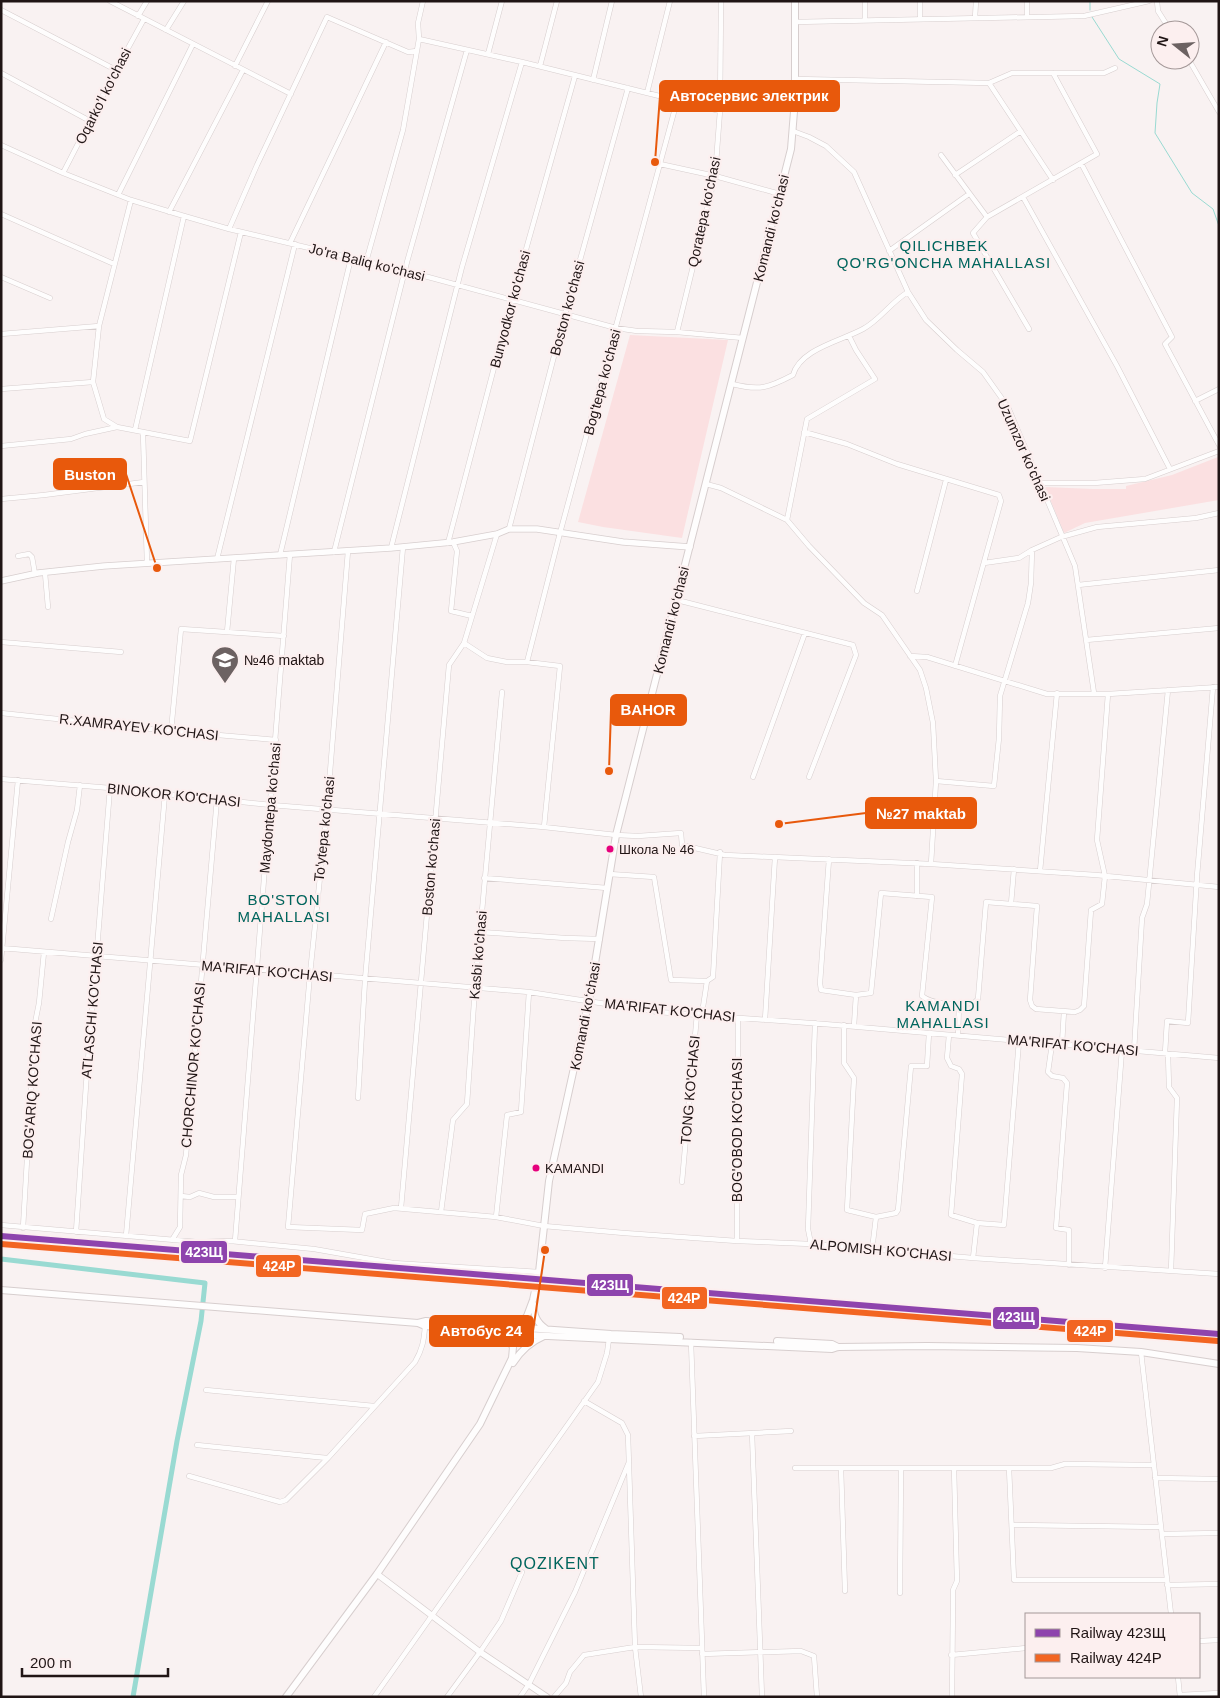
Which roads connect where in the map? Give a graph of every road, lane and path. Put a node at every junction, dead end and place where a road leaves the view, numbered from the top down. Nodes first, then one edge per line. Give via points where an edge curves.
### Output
1 (110, 1) edge
2 (147, 1) edge
3 (184, 1) edge
4 (268, 1) edge
5 (423, 1) edge
6 (502, 1) edge
7 (557, 1) edge
8 (612, 1) edge
9 (670, 1) edge
10 (721, 1) edge
11 (795, 1) edge
12 (865, 1) edge
13 (920, 1) edge
14 (976, 1) edge
15 (1027, 1) edge
16 (1149, 1) edge
17 (1156, 1) edge
18 (1, 10) edge
19 (138, 16) junction
20 (1027, 17) junction
21 (920, 18) junction
22 (976, 18) junction
23 (144, 19) junction
24 (866, 20) junction
25 (1164, 20) edge
26 (795, 22) junction
27 (166, 30) junction
28 (419, 39) junction
29 (386, 42) junction
30 (193, 44) junction
31 (467, 50) junction
32 (417, 51) junction
33 (488, 54) junction
34 (522, 62) junction
35 (235, 66) junction
36 (540, 66) junction
37 (1115, 68) dead end
38 (116, 70) junction
39 (243, 70) junction
40 (1195, 70) edge
41 (1, 73) edge
42 (1053, 73) junction
43 (575, 76) junction
44 (795, 79) junction
45 (593, 80) junction
46 (989, 83) junction
47 (628, 88) junction
48 (647, 93) junction
49 (291, 94) junction
50 (677, 101) junction
51 (720, 111) junction
52 (1219, 112) edge
53 (90, 121) junction
54 (1021, 130) junction
55 (793, 131) junction
56 (1, 145) edge
57 (941, 155) dead end
58 (1081, 163) junction
59 (660, 164) junction
60 (63, 174) junction
61 (955, 175) junction
62 (715, 176) junction
63 (1053, 180) junction
64 (780, 194) junction
65 (969, 194) junction
66 (118, 195) junction
67 (1023, 197) junction
68 (131, 200) junction
69 (169, 212) junction
70 (1, 214) edge
71 (184, 216) junction
72 (987, 218) junction
73 (229, 229) junction
74 (241, 232) junction
75 (292, 243) junction
76 (889, 251) junction
77 (351, 258) junction
78 (366, 262) junction
79 (114, 264) junction
80 (406, 271) junction
81 (1, 277) edge
82 (458, 285) junction
83 (908, 292) junction
84 (50, 298) dead end
85 (512, 299) junction
86 (565, 314) junction
87 (98, 326) junction
88 (616, 328) junction
89 (1029, 329) dead end
90 (677, 332) junction
91 (1, 334) edge
92 (849, 336) junction
93 (743, 338) junction
94 (94, 382) junction
95 (732, 384) junction
96 (1219, 388) edge
97 (1, 389) edge
98 (1195, 401) junction
99 (117, 427) junction
100 (135, 430) junction
101 (143, 432) junction
102 (804, 432) junction
103 (1219, 445) edge
104 (1, 446) edge
105 (1219, 451) edge
106 (1170, 469) junction
107 (946, 480) junction
108 (144, 482) junction
109 (1039, 483) junction
110 (706, 484) junction
111 (1, 499) edge
112 (1219, 513) edge
113 (788, 520) junction
114 (509, 529) junction
115 (560, 533) junction
116 (498, 534) junction
117 (1062, 537) junction
118 (451, 542) junction
119 (403, 547) junction
120 (690, 547) junction
121 (391, 548) junction
122 (1032, 550) junction
123 (348, 551) junction
124 (334, 552) junction
125 (290, 554) junction
126 (280, 555) junction
127 (18, 556) dead end
128 (234, 558) junction
129 (216, 559) junction
130 (148, 563) junction
131 (984, 563) junction
132 (1219, 570) edge
133 (45, 573) junction
134 (36, 574) junction
135 (1, 581) edge
136 (1078, 585) junction
137 (917, 592) dead end
138 (677, 600) junction
139 (48, 607) dead end
140 (472, 616) junction
141 (1219, 628) edge
142 (227, 632) junction
143 (805, 633) junction
144 (284, 636) junction
145 (1086, 640) junction
146 (1, 642) edge
147 (464, 643) junction
148 (121, 652) dead end
149 (910, 656) junction
150 (527, 662) junction
151 (955, 666) junction
152 (1004, 681) junction
153 (1213, 687) junction
154 (1219, 687) edge
155 (1168, 690) junction
156 (502, 692) dead end
157 (1094, 693) junction
158 (1057, 694) junction
159 (1108, 694) junction
160 (1, 713) edge
161 (171, 731) junction
162 (276, 740) junction
163 (754, 777) dead end
164 (809, 778) dead end
165 (1, 779) edge
166 (18, 780) junction
167 (936, 781) junction
168 (80, 785) junction
169 (110, 788) junction
170 (165, 794) junction
171 (217, 799) junction
172 (271, 805) junction
173 (327, 809) junction
174 (380, 814) junction
175 (435, 818) junction
176 (490, 823) junction
177 (544, 827) junction
178 (616, 835) junction
179 (720, 852) junction
180 (775, 857) junction
181 (829, 859) junction
182 (918, 863) junction
183 (931, 864) junction
184 (1014, 869) junction
185 (1040, 871) junction
186 (609, 874) junction
187 (1105, 876) junction
188 (484, 878) junction
189 (1150, 881) junction
190 (1197, 884) junction
191 (1219, 887) edge
192 (607, 888) junction
193 (917, 896) junction
194 (1011, 904) junction
195 (52, 919) dead end
196 (480, 932) junction
197 (600, 939) junction
198 (2, 948) edge
199 (44, 952) junction
200 (97, 957) junction
201 (1, 960) edge
202 (150, 961) junction
203 (202, 965) junction
204 (256, 969) junction
205 (310, 974) junction
206 (365, 980) junction
207 (707, 981) junction
208 (421, 984) junction
209 (475, 988) junction
210 (529, 992) junction
211 (856, 995) junction
212 (589, 1000) junction
213 (959, 1004) junction
214 (1064, 1011) junction
215 (697, 1014) junction
216 (738, 1018) junction
217 (765, 1020) junction
218 (815, 1023) junction
219 (844, 1025) junction
220 (854, 1026) junction
221 (929, 1033) junction
222 (949, 1035) junction
223 (958, 1036) junction
224 (1019, 1041) junction
225 (1052, 1044) junction
226 (1062, 1044) junction
227 (1122, 1050) junction
228 (1134, 1051) junction
229 (1167, 1054) junction
230 (1219, 1058) edge
231 (358, 1098) dead end
232 (682, 1182) dead end
233 (181, 1196) junction
234 (238, 1197) junction
235 (401, 1208) junction
236 (440, 1212) junction
237 (496, 1217) junction
238 (876, 1217) junction
239 (977, 1223) junction
240 (1, 1225) edge
241 (544, 1226) junction
242 (288, 1227) joint
243 (23, 1228) junction
244 (76, 1232) junction
245 (126, 1236) junction
246 (172, 1240) junction
247 (235, 1241) junction
248 (736, 1241) junction
249 (811, 1244) junction
250 (872, 1250) junction
251 (973, 1258) junction
252 (1069, 1265) junction
253 (1105, 1268) junction
254 (1171, 1271) junction
255 (539, 1272) junction
256 (1219, 1274) edge
257 (1, 1290) edge
258 (533, 1300) junction
259 (418, 1323) junction
260 (425, 1326) junction
261 (512, 1328) junction
262 (504, 1333) junction
263 (547, 1333) junction
264 (609, 1339) junction
265 (691, 1342) junction
266 (838, 1347) junction
267 (1141, 1352) junction
268 (1219, 1364) edge
269 (502, 1381) junction
270 (206, 1390) dead end
271 (584, 1401) junction
272 (374, 1406) junction
273 (791, 1431) dead end
274 (752, 1433) junction
275 (694, 1436) junction
276 (197, 1445) dead end
277 (328, 1458) junction
278 (630, 1460) junction
279 (1154, 1465) junction
280 (795, 1468) dead end
281 (841, 1468) junction
282 (901, 1468) junction
283 (954, 1468) junction
284 (1009, 1468) junction
285 (189, 1476) dead end
286 (1155, 1478) junction
287 (1219, 1479) edge
288 (1012, 1526) junction
289 (1161, 1527) junction
290 (1219, 1533) edge
291 (1162, 1534) junction
292 (522, 1572) dead end
293 (377, 1574) junction
294 (1167, 1582) junction
295 (1219, 1584) edge
296 (846, 1591) dead end
297 (900, 1593) dead end
298 (1171, 1613) edge
299 (431, 1617) junction
300 (1219, 1640) edge
301 (1200, 1641) edge
302 (635, 1647) junction
303 (702, 1648) junction
304 (1025, 1648) edge
305 (480, 1652) junction
306 (760, 1652) junction
307 (702, 1654) junction
308 (951, 1655) junction
309 (1178, 1678) edge
310 (529, 1684) junction
311 (1219, 1693) edge
312 (1180, 1696) edge
313 (286, 1697) edge
314 (374, 1697) edge
315 (447, 1697) edge
316 (520, 1697) edge
317 (547, 1697) edge
318 (554, 1697) edge
319 (641, 1697) edge
320 (704, 1697) edge
321 (762, 1697) edge
322 (816, 1697) edge
323 (952, 1697) edge

1 - 19 street
2 - 19 street
3 - 27 street
4 - 35 street
5 - 28 street via 418,23
6 - 33 street
7 - 36 street
8 - 45 street
9 - 48 street
10 - 51 street, Qoratepa ko'chasi
11 - 26 main road, Komandi ko‘chasi
12 - 24 street
13 - 21 street
14 - 22 street
15 - 20 street
16 - 20 street via 1084,16
17 - 25 street
18 - 38 street
19 - 23 street
20 - 22 street
21 - 22 street
21 - 24 street
23 - 27 street
23 - 38 street, Oqarko'l ko'chasi
24 - 26 street
26 - 44 main road, Komandi ko‘chasi
27 - 30 street
28 - 31 street
28 - 32 street
29 - 32 street via 408,52
29 - 49 street via 327,17
29 - 75 street
30 - 35 street
30 - 66 street
31 - 33 street
31 - 80 street
32 - 78 street via 403,130
33 - 34 street
34 - 36 street
34 - 82 street
35 - 39 street
36 - 43 street
37 - 42 street via 1104,73
38 - 53 street, Oqarko'l ko'chasi
39 - 49 street
39 - 69 street
40 - 52 street
41 - 53 street
42 - 46 street via 1012,73
42 - 58 street via 1097,154
43 - 45 street
43 - 85 street, Bunyodkor ko'chasi
44 - 46 street
44 - 55 main road, Komandi ko‘chasi
45 - 47 street
46 - 54 street
47 - 48 street
47 - 86 street, Boston ko'chasi
48 - 50 street
49 - 73 street
50 - 51 street
50 - 59 street, Bog'tepa ko'chasi
51 - 62 street, Qoratepa ko'chasi
53 - 60 street, Oqarko'l ko'chasi
54 - 61 street
54 - 63 street
55 - 64 main road, Komandi ko‘chasi
55 - 76 street, Uzumzor ko'chasi via 826,146 854,172
56 - 60 street, Jo'ra Baliq ko'chasi
57 - 61 street
58 - 63 street
58 - 98 street via 1172,337 1165,344
59 - 62 street
59 - 88 street, Bog'tepa ko'chasi
60 - 66 street, Jo'ra Baliq ko'chasi
61 - 65 street
62 - 64 street
62 - 90 street, Qoratepa ko'chasi
63 - 67 street
64 - 93 main road, Komandi ko‘chasi
65 - 72 street
65 - 76 street
66 - 68 street, Jo'ra Baliq ko'chasi
67 - 72 street
67 - 106 street
68 - 69 street, Jo'ra Baliq ko'chasi
68 - 79 street
69 - 71 street, Jo'ra Baliq ko'chasi
70 - 79 street
71 - 73 street, Jo'ra Baliq ko'chasi
71 - 100 street
72 - 89 street via 973,233
73 - 74 street, Jo'ra Baliq ko'chasi
74 - 75 street, Jo'ra Baliq ko'chasi
74 - 101 street via 190,442
75 - 77 street, Jo'ra Baliq ko'chasi
75 - 129 street
76 - 83 street, Uzumzor ko'chasi
77 - 78 street, Jo'ra Baliq ko'chasi
77 - 126 street
78 - 80 street, Jo'ra Baliq ko'chasi
79 - 87 street
80 - 82 street, Jo'ra Baliq ko'chasi
80 - 124 street
81 - 84 street
82 - 85 street, Jo'ra Baliq ko'chasi
82 - 121 street
83 - 92 street via 865,328
83 - 109 street, Uzumzor ko'chasi via 926,320 992,383 1008,407
85 - 86 street, Jo'ra Baliq ko'chasi
85 - 118 street, Bunyodkor ko'chasi
86 - 88 street, Jo'ra Baliq ko'chasi
86 - 114 street, Boston ko'chasi
87 - 91 street
87 - 94 street
88 - 90 street, Jo'ra Baliq ko'chasi
88 - 115 street, Bog'tepa ko'chasi
90 - 93 street, Jo'ra Baliq ko'chasi
92 - 95 street via 818,348 795,367 793,375 773,385 751,389
92 - 102 street via 875,379 807,419
93 - 95 main road, Komandi ko‘chasi
94 - 97 street
94 - 99 street via 104,419
95 - 110 main road, Komandi ko‘chasi
96 - 98 street
98 - 103 street
99 - 100 street
99 - 104 street via 70,439
100 - 101 street
101 - 108 street
102 - 107 street
102 - 113 street
105 - 106 street
106 - 109 street via 1145,478 1094,483
107 - 131 street via 999,495 1001,502
107 - 137 street
108 - 111 street
108 - 130 street
109 - 117 street, Uzumzor ko'chasi
110 - 113 street
110 - 120 main road, Komandi ko‘chasi
112 - 117 street via 1097,527
113 - 149 street via 864,603 882,615
114 - 115 street
114 - 116 street
115 - 120 street
115 - 150 street, Bog'tepa ko'chasi
116 - 118 street
116 - 140 street, Boston ko'chasi
117 - 122 street
117 - 136 street, Uzumzor ko'chasi via 1075,566
118 - 119 street
118 - 140 street via 457,551 451,611
119 - 121 street
119 - 174 street
120 - 138 main road, Komandi ko‘chasi
121 - 123 street
122 - 131 street via 1019,558
122 - 152 street via 1028,603
123 - 124 street
123 - 173 street, To'ytepa ko'chasi
124 - 125 street
125 - 126 street
125 - 144 street, Maydontepa ko'chasi
126 - 128 street
127 - 134 street via 29,554 32,557
128 - 129 street
128 - 142 street
129 - 130 street
130 - 133 street
131 - 151 street
132 - 136 street
133 - 134 street
133 - 139 street
134 - 135 street
136 - 145 street, Uzumzor ko'chasi
138 - 143 street
138 - 178 main road, Komandi ko‘chasi
140 - 147 street, Boston ko'chasi
141 - 145 street
142 - 144 street
142 - 161 street via 181,629
143 - 163 street
143 - 164 street via 853,645 856,655
144 - 162 street, Maydontepa ko'chasi
145 - 157 street, Uzumzor ko'chasi
146 - 148 street
147 - 150 street via 487,658
147 - 175 street, Boston ko'chasi via 449,665
149 - 151 street
149 - 167 street via 920,670 926,688 933,723
150 - 177 street via 560,666
151 - 152 street
152 - 158 street
152 - 167 street via 1000,696 994,786
153 - 154 street
153 - 155 street
153 - 190 street
155 - 159 street
155 - 189 street
156 - 176 street, Kasbi ko'chasi
157 - 158 street
157 - 159 street
158 - 185 street
159 - 187 street via 1097,840
160 - 161 street, R.XAMRAYEV KO'CHASI
161 - 162 street, R.XAMRAYEV KO'CHASI
162 - 172 street, Maydontepa ko'chasi
165 - 166 street, BINOKOR KO'CHASI
166 - 168 street, BINOKOR KO'CHASI
166 - 198 street
167 - 183 street
168 - 169 street, BINOKOR KO'CHASI
168 - 195 street
169 - 170 street, BINOKOR KO'CHASI
169 - 200 street, ATLASCHI KO'CHASI
170 - 171 street, BINOKOR KO'CHASI
170 - 202 street
171 - 172 street, BINOKOR KO'CHASI
171 - 203 street, CHORCHINOR KO'CHASI
172 - 173 street, BINOKOR KO'CHASI
172 - 204 street, Maydontepa ko'chasi
173 - 174 street, BINOKOR KO'CHASI
173 - 205 street, To'ytepa ko'chasi
174 - 175 street, BINOKOR KO'CHASI
174 - 206 street
175 - 176 street, BINOKOR KO'CHASI
175 - 208 street, Boston ko'chasi
176 - 177 street, BINOKOR KO'CHASI
176 - 188 street, Kasbi ko'chasi
177 - 178 street, BINOKOR KO'CHASI
178 - 179 street, BINOKOR KO'CHASI via 681,833 682,845
178 - 186 main road, Komandi ko‘chasi
179 - 180 street
179 - 207 street, TONG KO'CHASI via 713,977
180 - 181 street
180 - 217 street
181 - 182 street
181 - 211 street via 821,990
182 - 183 street
182 - 193 street
183 - 184 street
184 - 185 street
184 - 194 street
185 - 187 street
186 - 192 main road, Komandi ko‘chasi
186 - 207 street via 654,877 671,980
187 - 189 street
187 - 214 street via 1102,904 1091,910 1084,1006 1075,1012
188 - 192 street
188 - 196 street, Kasbi ko'chasi
189 - 190 street
189 - 228 street via 1148,904 1142,918
190 - 191 street
190 - 229 street via 1188,1023 1167,1021
192 - 197 main road, Komandi ko‘chasi
193 - 211 street via 882,894 871,993
193 - 213 street via 932,897 922,996 928,1001
194 - 213 street via 986,902 978,999 974,1003
194 - 214 street via 1037,906 1032,1006
196 - 197 street
196 - 209 street, Kasbi ko'chasi
197 - 212 main road, Komandi ko‘chasi
198 - 199 street, MA'RIFAT KO'CHASI
198 - 201 street
199 - 200 street, MA'RIFAT KO'CHASI
199 - 243 street, BOG'ARIQ KO'CHASI via 35,1023
200 - 202 street, MA'RIFAT KO'CHASI
200 - 244 street, ATLASCHI KO'CHASI
202 - 203 street, MA'RIFAT KO'CHASI
202 - 245 street
203 - 204 street, MA'RIFAT KO'CHASI
203 - 233 street, CHORCHINOR KO'CHASI
204 - 205 street, MA'RIFAT KO'CHASI
204 - 234 street, Maydontepa ko'chasi
205 - 206 street, MA'RIFAT KO'CHASI
205 - 242 street, To'ytepa ko'chasi
206 - 208 street, MA'RIFAT KO'CHASI
206 - 231 street
207 - 215 street, TONG KO'CHASI via 702,1007
208 - 209 street, MA'RIFAT KO'CHASI
208 - 235 street, Boston ko'chasi
209 - 210 street, MA'RIFAT KO'CHASI
209 - 236 street, Kasbi ko'chasi via 467,1104 453,1120
210 - 212 street, MA'RIFAT KO'CHASI
210 - 237 street via 521,1112 507,1115
211 - 220 street
212 - 215 street, MA'RIFAT KO'CHASI via 658,1012
212 - 241 main road, Komandi ko‘chasi via 553,1162
213 - 223 street
214 - 226 street
215 - 216 street, MA'RIFAT KO'CHASI
215 - 232 street, TONG KO'CHASI
216 - 217 street, MA'RIFAT KO'CHASI
216 - 248 street, BOG'OBOD KO'CHASI
217 - 218 street, MA'RIFAT KO'CHASI
218 - 219 street, MA'RIFAT KO'CHASI
218 - 249 street via 808,1229
219 - 220 street, MA'RIFAT KO'CHASI
219 - 238 street via 844,1064 854,1078 847,1210
220 - 221 street, MA'RIFAT KO'CHASI
221 - 222 street, MA'RIFAT KO'CHASI
221 - 238 street via 927,1066 911,1066 898,1210
222 - 223 street, MA'RIFAT KO'CHASI
222 - 239 street via 947,1058 951,1066 962,1074 951,1215
223 - 224 street, MA'RIFAT KO'CHASI
224 - 225 street, MA'RIFAT KO'CHASI
224 - 239 street via 1004,1225
225 - 226 street, MA'RIFAT KO'CHASI
225 - 252 street via 1048,1072 1068,1083 1056,1228 1069,1230
226 - 227 street, MA'RIFAT KO'CHASI
227 - 228 street, MA'RIFAT KO'CHASI
227 - 253 street
228 - 229 street, MA'RIFAT KO'CHASI
229 - 230 street, MA'RIFAT KO'CHASI
229 - 254 street via 1169,1087 1177,1098
233 - 234 street via 199,1193
233 - 246 street, CHORCHINOR KO'CHASI via 180,1227
234 - 247 street, Maydontepa ko'chasi
235 - 236 street, ALPOMISH KO'CHASI
235 - 242 street, ALPOMISH KO'CHASI via 365,1214 362,1230
236 - 237 street, ALPOMISH KO'CHASI
237 - 241 street, ALPOMISH KO'CHASI
238 - 250 street
239 - 251 street
240 - 243 street
241 - 248 street, ALPOMISH KO'CHASI
241 - 255 main road, Komandi ko‘chasi
243 - 244 street
244 - 245 street
245 - 246 street
246 - 247 street
247 - 255 street via 314,1249 393,1263
248 - 249 street, ALPOMISH KO'CHASI
249 - 250 street, ALPOMISH KO'CHASI
250 - 251 street, ALPOMISH KO'CHASI
251 - 252 street, ALPOMISH KO'CHASI
252 - 253 street, ALPOMISH KO'CHASI
253 - 254 street, ALPOMISH KO'CHASI
254 - 256 street, ALPOMISH KO'CHASI
255 - 258 main road, Komandi ko‘chasi
257 - 259 main road
258 - 261 main road, Komandi ko‘chasi via 527,1316
258 - 263 main road, Komandi ko‘chasi via 534,1316
259 - 260 main road
259 - 261 main road
260 - 262 main road
260 - 272 street via 422,1351 415,1362
261 - 263 main road
262 - 263 main road
262 - 269 main road via 513,1347
263 - 264 main road
263 - 266 main road via 832,1344
263 - 269 main road via 519,1353
264 - 265 main road
264 - 271 street via 598,1382
265 - 266 main road
265 - 275 street
266 - 267 main road via 1077,1348
267 - 268 main road
267 - 279 street
269 - 293 main road via 480,1424
270 - 272 street
271 - 278 street via 622,1423 628,1435
271 - 299 street
272 - 277 street
273 - 274 street
274 - 275 street
274 - 306 street
275 - 303 street
276 - 277 street
277 - 285 street via 286,1500 280,1502
278 - 302 street
278 - 310 street via 575,1592
279 - 284 street via 1065,1464 1051,1468
279 - 286 street
280 - 281 street
281 - 282 street
281 - 296 street
282 - 283 street
282 - 297 street
283 - 284 street
283 - 308 street via 957,1581 953,1590
284 - 288 street
286 - 287 street
286 - 289 street
288 - 289 street
288 - 294 street via 1014,1580
289 - 291 street
290 - 291 street
291 - 294 street
292 - 305 street via 501,1620
293 - 299 street
293 - 313 main road
294 - 295 street
294 - 298 street
299 - 305 street
299 - 314 street
300 - 301 street
302 - 303 street
302 - 318 street via 584,1654
302 - 319 street
303 - 307 street
304 - 308 street
305 - 310 street
305 - 315 street
306 - 307 street
306 - 321 street
306 - 322 street via 801,1651 814,1656
307 - 320 street
308 - 323 street
309 - 312 street
310 - 316 street
310 - 317 street
311 - 312 street

